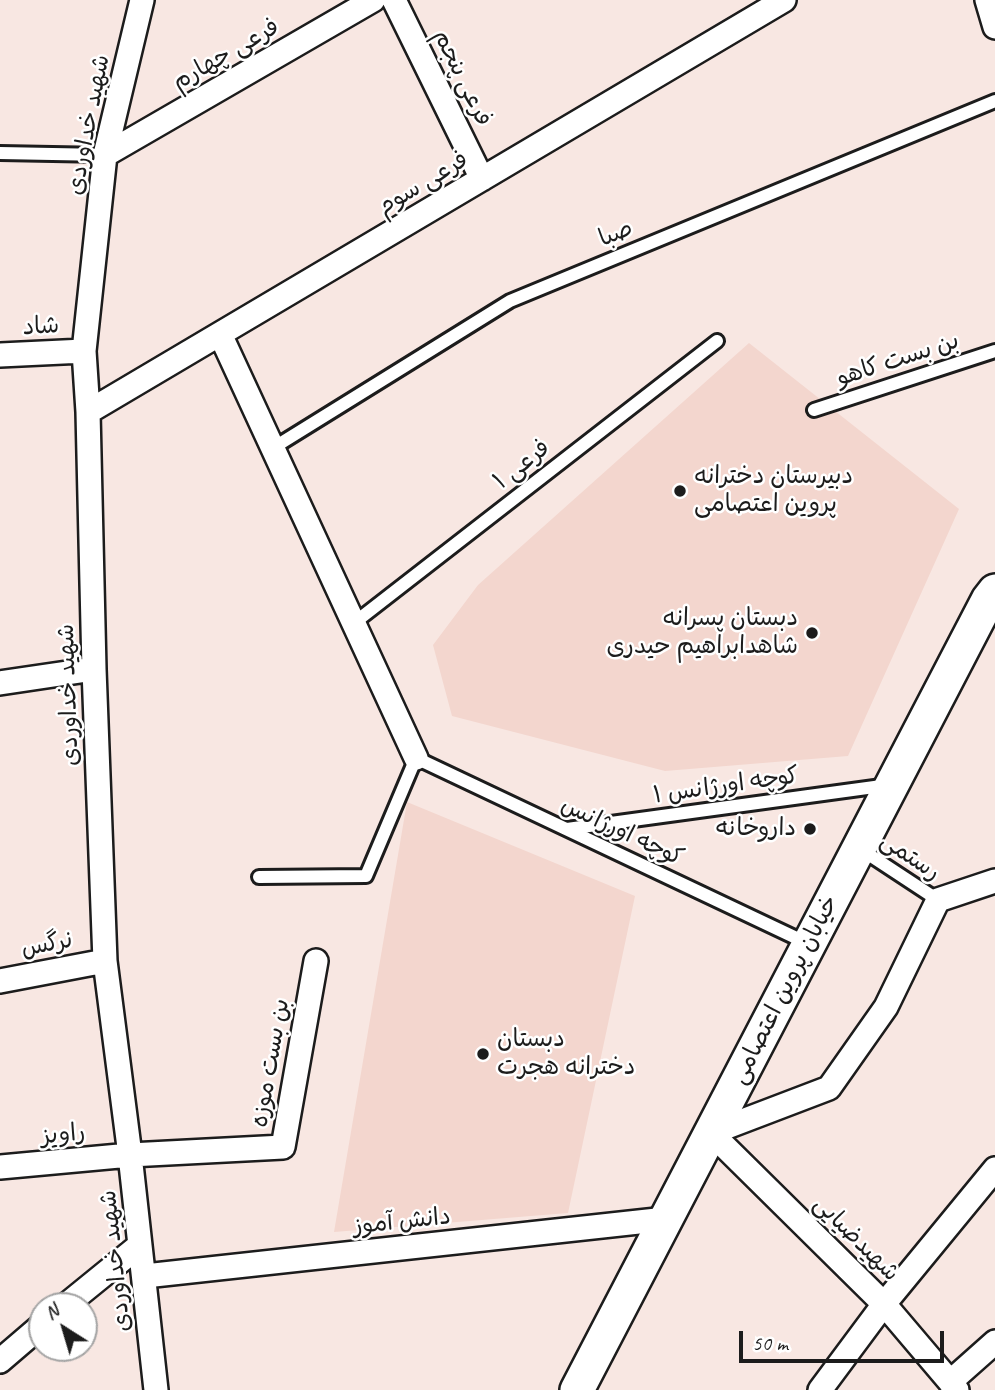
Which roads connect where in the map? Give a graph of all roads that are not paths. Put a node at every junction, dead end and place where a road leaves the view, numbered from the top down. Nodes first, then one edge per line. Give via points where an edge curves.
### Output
1 (142, 0) edge
2 (373, 0) edge
3 (394, 0) edge
4 (784, 0) edge
5 (987, 0) edge
6 (995, 27) edge
7 (995, 101) edge
8 (0, 153) edge
9 (105, 155) junction
10 (482, 179) junction
11 (220, 334) junction
12 (717, 341) dead end
13 (84, 351) junction
14 (995, 351) edge
15 (0, 355) edge
16 (814, 410) dead end
17 (88, 412) junction
18 (273, 448) junction
19 (995, 591) edge
20 (354, 623) junction
21 (94, 669) junction
22 (0, 683) edge
23 (416, 758) junction
24 (892, 784) junction
25 (565, 829) junction
26 (859, 848) junction
27 (260, 877) dead end
28 (995, 881) edge
29 (938, 900) junction
30 (809, 944) junction
31 (105, 961) junction
32 (316, 961) dead end
33 (0, 981) edge
34 (711, 1133) junction
35 (131, 1155) junction
36 (0, 1167) edge
37 (995, 1169) edge
38 (666, 1219) junction
39 (140, 1245) junction
40 (145, 1276) junction
41 (82, 1292) edge
42 (884, 1304) junction
43 (28, 1337) edge
44 (995, 1342) edge
45 (0, 1361) edge
46 (953, 1386) edge
47 (156, 1390) edge
48 (577, 1390) edge
49 (820, 1390) edge

1 - 9 street, شهید خداوردی
2 - 9 street, فرعی چهارم
3 - 10 street, فرعی پنجم
4 - 10 street, فرعی سوم
5 - 6 street
7 - 18 lane, صبا via 510,300
8 - 9 lane
9 - 13 street, شهید خداوردی
10 - 11 street, فرعی سوم
11 - 17 street, فرعی سوم
11 - 18 street
12 - 20 lane, فرعی ۱
13 - 15 street, شاد
13 - 17 street, شهید خداوردی
14 - 16 lane, بن بست کاهو
17 - 21 street, شهید خداوردی
18 - 20 street
19 - 24 street, خیابان پروین اعتصامی
20 - 23 street
21 - 22 street
21 - 31 street, شهید خداوردی
23 - 25 lane, کوچه اورژانس
23 - 27 lane via 366,876
24 - 25 lane, کوچه اورژانس ۱
24 - 26 street, خیابان پروین اعتصامی
25 - 30 lane, کوچه اورژانس
26 - 29 lane, رستمی
26 - 30 street, خیابان پروین اعتصامی
28 - 29 street
29 - 34 street via 886,1007 830,1088
30 - 34 street, خیابان پروین اعتصامی
31 - 33 street, نرگس
31 - 35 street, شهید خداوردی
32 - 35 street, بن بست موزه via 283,1147
34 - 38 street, خیابان پروین اعتصامی
34 - 42 street, شهیدضیایی
35 - 36 street, راویز
35 - 39 street, شهید خداوردی
37 - 42 street
38 - 40 street, دانش آموز
38 - 48 street, خیابان پروین اعتصامی
39 - 40 street, شهید خداوردی
39 - 41 street
40 - 47 street, شهید خداوردی
42 - 46 street, شهیدضیایی
42 - 49 street
43 - 45 street
44 - 46 street

